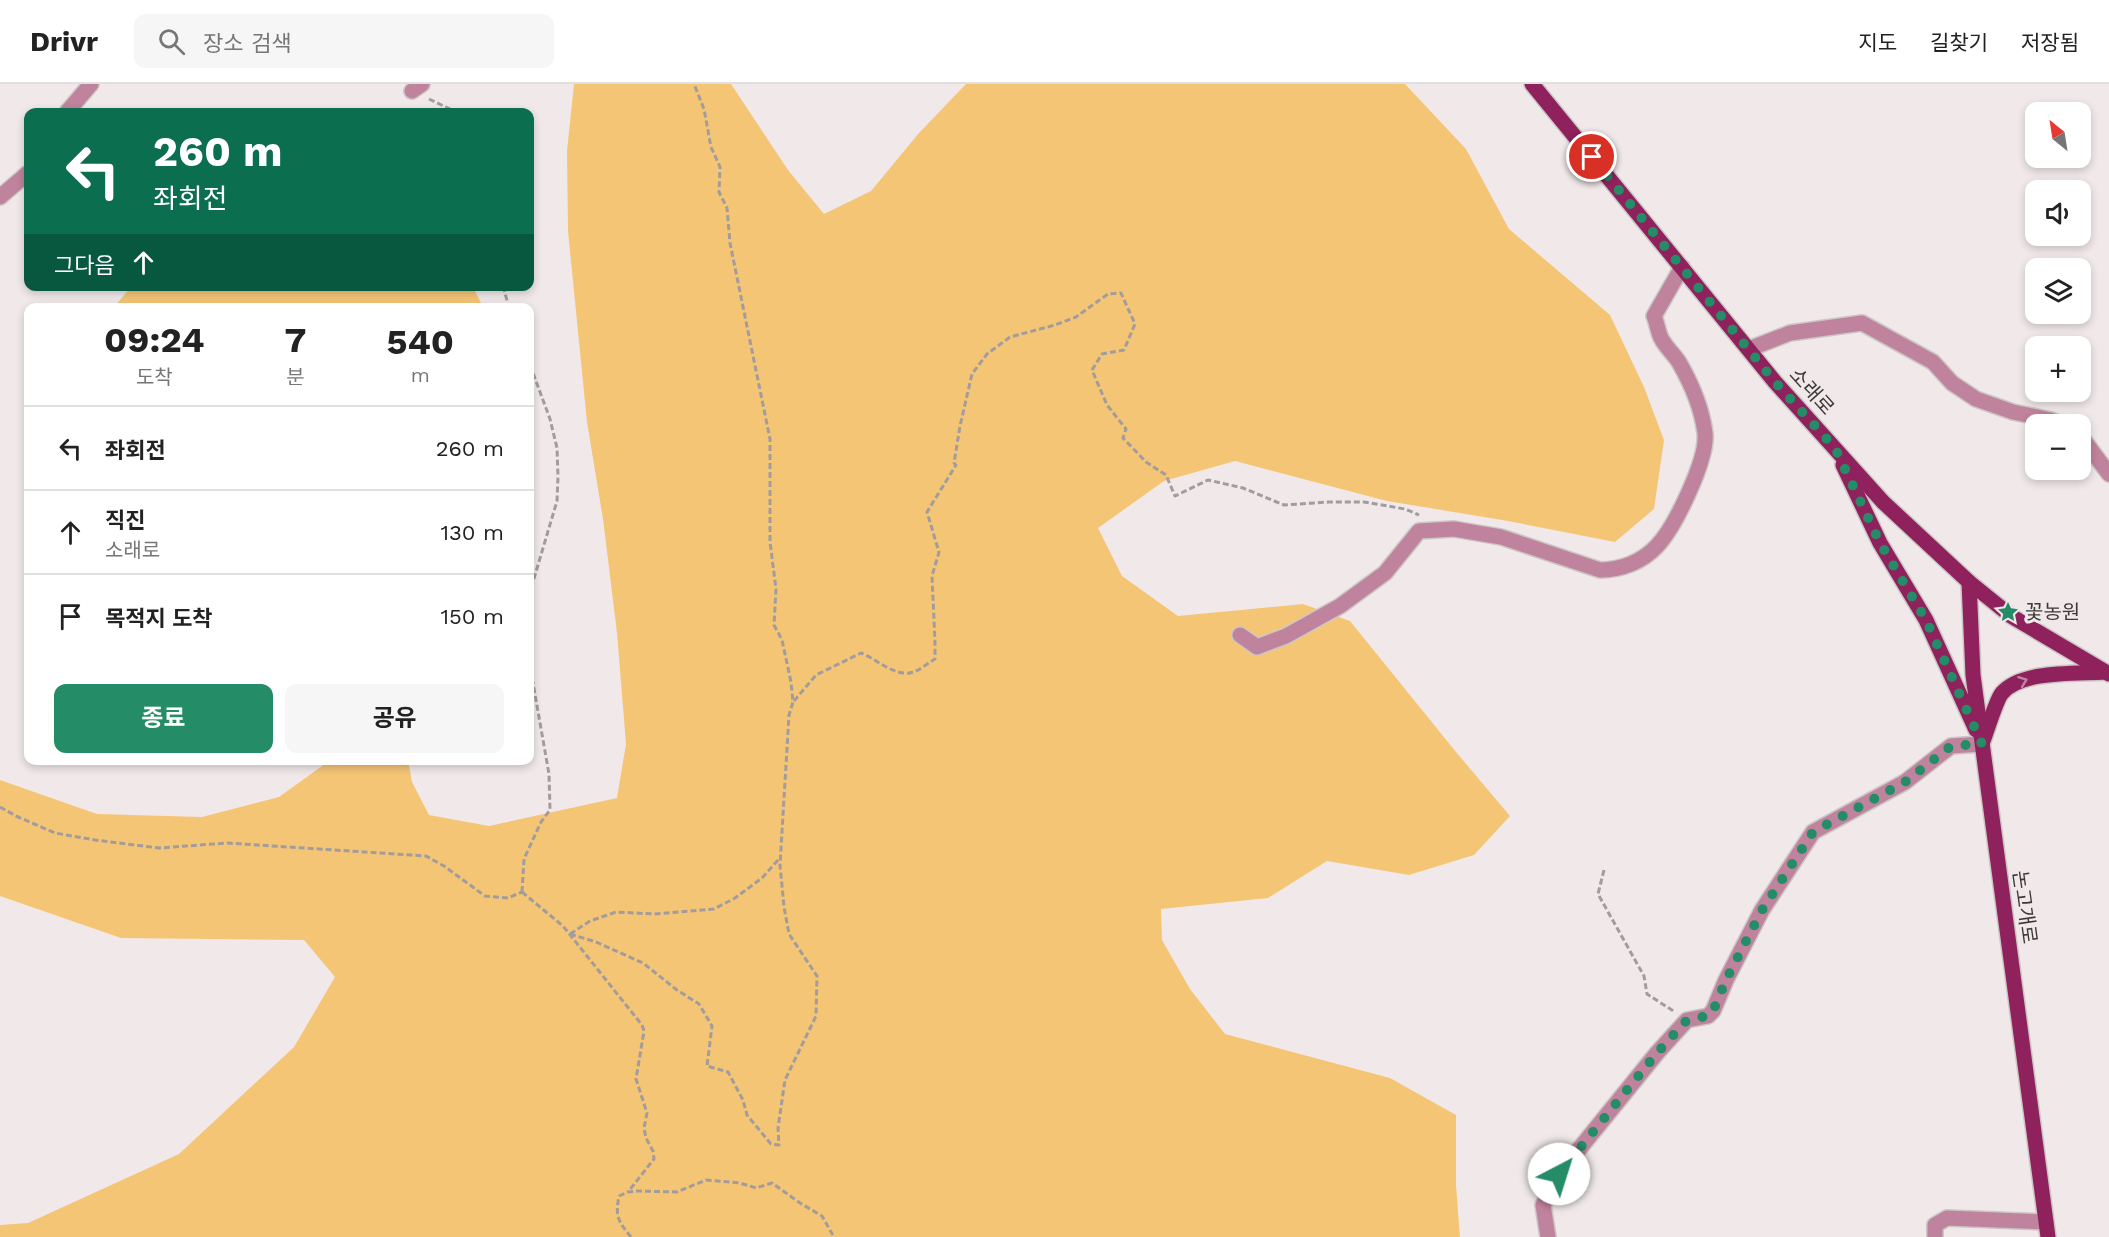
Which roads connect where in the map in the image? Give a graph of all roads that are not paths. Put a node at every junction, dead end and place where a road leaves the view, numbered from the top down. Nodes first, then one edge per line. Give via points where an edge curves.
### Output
1 (91, 84) edge
2 (1532, 84) edge
3 (70, 108) edge
4 (24, 176) edge
5 (0, 197) edge
6 (1682, 267) junction
7 (1749, 349) junction
8 (2025, 415) edge
9 (1835, 448) junction
10 (2091, 450) edge
11 (2109, 474) edge
12 (1969, 582) junction
13 (1240, 635) dead end
14 (2107, 673) edge
15 (1982, 744) junction
16 (2047, 1230) edge
17 (1548, 1237) edge
18 (1935, 1237) edge

1 - 3 street
2 - 6 main road, 소래로
4 - 5 street
6 - 7 main road, 소래로
6 - 13 street via 1654,316 1662,339 1694,392 1705,435 1699,468 1679,514 1657,546 1634,563 1617,570 1600,570 1501,537 1454,529 1419,531 1385,573 1340,606 1257,647
7 - 8 street via 1790,333 1862,323 1933,362 1952,383 1976,399
7 - 9 main road, 소래로
9 - 12 main road, 소래로 via 1883,502
9 - 15 main road via 1880,543 1926,620
10 - 11 street
12 - 14 main road, 소래로 via 2011,616
12 - 15 main road, 논고개로 via 1973,675
15 -> 14 main road via 2001,693 2021,680 2043,675
15 - 16 main road, 논고개로
15 - 17 street via 1951,746 1905,782 1813,832 1762,910 1713,1011 1708,1016 1687,1020 1559,1174 1543,1205
16 - 18 street via 1947,1218 1935,1225

